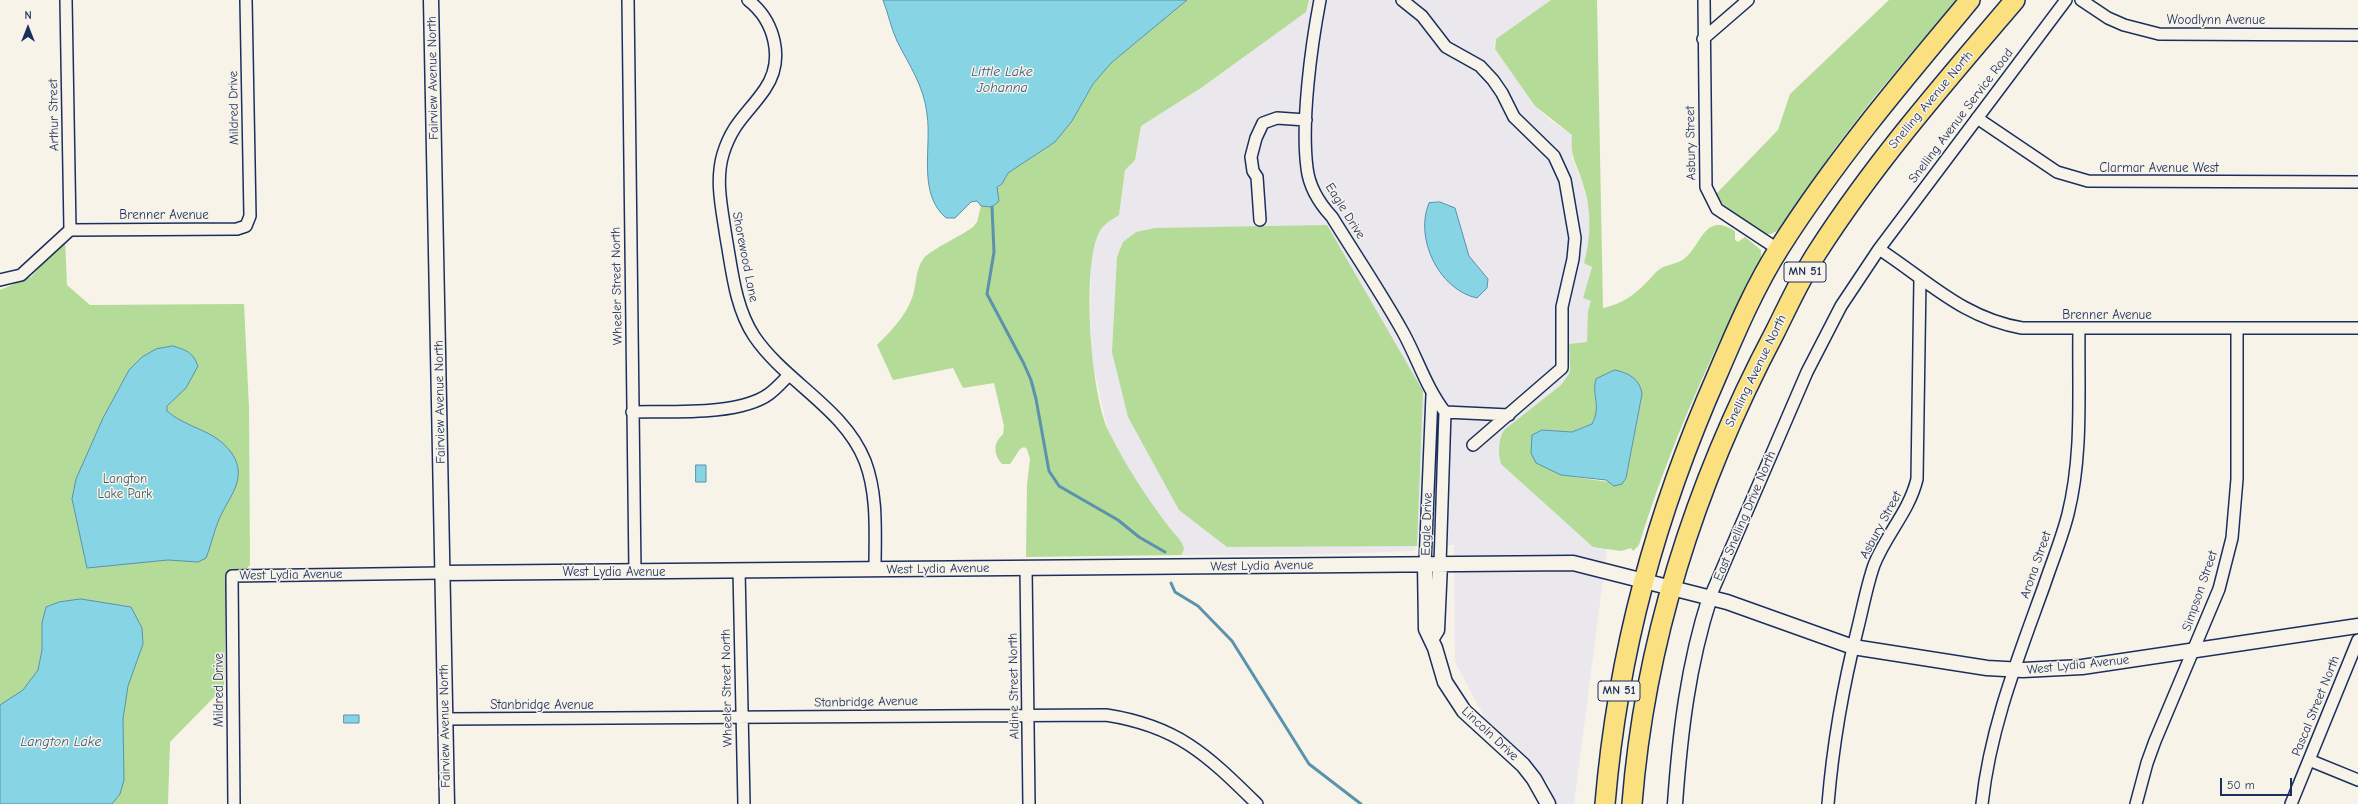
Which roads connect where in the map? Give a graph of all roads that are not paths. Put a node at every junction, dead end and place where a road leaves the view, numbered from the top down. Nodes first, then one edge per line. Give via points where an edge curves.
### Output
1 (66, 0) edge
2 (246, 0) edge
3 (432, 0) edge
4 (628, 0) edge
5 (748, 0) edge
6 (1320, 0) edge
7 (1402, 0) edge
8 (1704, 0) edge
9 (1748, 0) edge
10 (1970, 0) edge
11 (2014, 0) edge
12 (2066, 0) edge
13 (2081, 0) edge
14 (2358, 35) edge
15 (1703, 39) junction
16 (1978, 118) junction
17 (1306, 120) junction
18 (2358, 182) edge
19 (250, 216) joint
20 (1260, 220) dead end
21 (70, 230) junction
22 (1879, 249) junction
23 (1779, 250) junction
24 (1920, 278) junction
25 (0, 280) edge
26 (2358, 328) edge
27 (2079, 329) junction
28 (2237, 329) junction
29 (790, 375) junction
30 (1432, 394) junction
31 (632, 412) junction
32 (1445, 412) junction
33 (1508, 415) junction
34 (1473, 445) dead end
35 (1425, 564) junction
36 (1440, 564) junction
37 (1026, 568) junction
38 (875, 569) junction
39 (739, 570) junction
40 (634, 572) junction
41 (443, 573) junction
42 (232, 576) joint
43 (1642, 580) junction
44 (1671, 587) junction
45 (1710, 597) junction
46 (2358, 626) edge
47 (1432, 638) junction
48 (2358, 640) edge
49 (1852, 647) junction
50 (2193, 651) junction
51 (2014, 670) junction
52 (1028, 714) junction
53 (742, 717) junction
54 (445, 719) junction
55 (2309, 760) junction
56 (2358, 780) edge
57 (234, 804) edge
58 (447, 804) edge
59 (744, 804) edge
60 (1029, 804) edge
61 (1257, 804) edge
62 (1548, 804) edge
63 (1605, 804) edge
64 (1632, 804) edge
65 (1675, 804) edge
66 (1828, 804) edge
67 (1982, 804) edge
68 (2136, 804) edge
69 (2291, 804) edge

1 - 21 street, Arthur Street
2 - 19 street, Mildred Drive
3 - 41 street, Fairview Avenue North
4 - 31 street, Wheeler Street North
5 - 29 street, Shorewood Lane via 770,26 774,39 775,64 766,88 736,124 728,140 720,171 720,199 736,290 745,320 763,349
6 - 17 street, Eagle Drive
7 - 33 street via 1422,16 1446,47 1480,66 1493,80 1514,117 1554,156 1569,197 1575,238 1562,307 1562,368
8 - 15 street, Asbury Street
9 - 15 street
10 - 23 highway, MN 51 via 1849,147
11 - 44 highway, Snelling Avenue North / MN 51 via 1880,163 1844,212 1796,287 1720,447
12 - 16 street, Snelling Avenue Service Road
13 - 14 street, Woodlynn Avenue via 2124,25 2159,34
15 - 23 street, Asbury Street via 1705,178 1709,195 1718,209
16 - 18 street, Clarmar Avenue West via 2052,169 2072,178 2088,181
16 - 22 street, Snelling Avenue Service Road
17 - 20 street via 1277,118 1263,123 1256,138 1251,157 1253,171 1257,177
17 - 30 street, Eagle Drive via 1307,169 1313,188 1322,206 1332,217 1388,305 1426,377
19 - 21 street, Brenner Avenue via 246,226 237,229
21 - 25 street via 21,275
22 - 24 street, Brenner Avenue
22 - 45 street, East Snelling Drive North via 1841,306 1811,365
23 - 43 highway, MN 51 via 1752,299 1706,399 1669,496
24 - 27 street, Brenner Avenue via 1969,312 1992,321 2022,328
24 - 49 street, Asbury Street via 1917,478 1908,507 1882,547 1874,565
26 - 28 street, Brenner Avenue
27 - 28 street, Brenner Avenue
27 - 51 street, Arona Street via 2078,437 2074,488 2062,536
28 - 50 street, Simpson Street via 2237,479 2233,530 2218,588
29 - 31 street via 768,395 730,408
29 - 38 street, Shorewood Lane via 846,429 864,460 874,494
30 - 32 street, Eagle Drive
30 - 35 street, Eagle Drive
31 - 40 street, Wheeler Street North
32 - 33 street
32 - 36 street, Eagle Drive
33 - 34 street
35 - 36 street, West Lydia Avenue
35 - 37 street, West Lydia Avenue
35 - 47 street, Lincoln Drive via 1426,629
36 - 43 street, West Lydia Avenue via 1573,563
36 - 47 street via 1437,630
37 - 38 street, West Lydia Avenue
37 - 52 street, Aldine Street North
38 - 39 street, West Lydia Avenue
39 - 40 street, West Lydia Avenue
39 - 53 street, Wheeler Street North
40 - 41 street, West Lydia Avenue
41 - 42 street, West Lydia Avenue
41 - 54 street, Fairview Avenue North
42 - 57 street, Mildred Drive
43 - 44 street, West Lydia Avenue
43 - 63 highway, MN 51 via 1620,684
44 - 45 street, West Lydia Avenue
44 - 64 highway, Snelling Avenue North / MN 51 via 1645,702
45 - 49 street, West Lydia Avenue
45 - 65 street, East Snelling Drive North via 1694,651 1686,692
46 - 50 street, West Lydia Avenue
47 - 62 street, Lincoln Drive via 1445,682 1453,697 1476,724 1523,765
48 - 55 street, Pascal Street North
49 - 51 street, West Lydia Avenue via 1966,666
49 - 66 street, Asbury Street via 1833,744
50 - 51 street, West Lydia Avenue via 2082,667
50 - 68 street, Simpson Street via 2147,763
51 - 67 street, Arona Street via 1992,740
52 - 53 street, Stanbridge Avenue
52 - 60 street, Aldine Street North
52 - 61 street, Stanbridge Avenue via 1106,714 1148,723 1202,752
53 - 54 street, Stanbridge Avenue
53 - 59 street, Wheeler Street North
54 - 58 street, Fairview Avenue North
55 - 56 street
55 - 69 street, Pascal Street North

